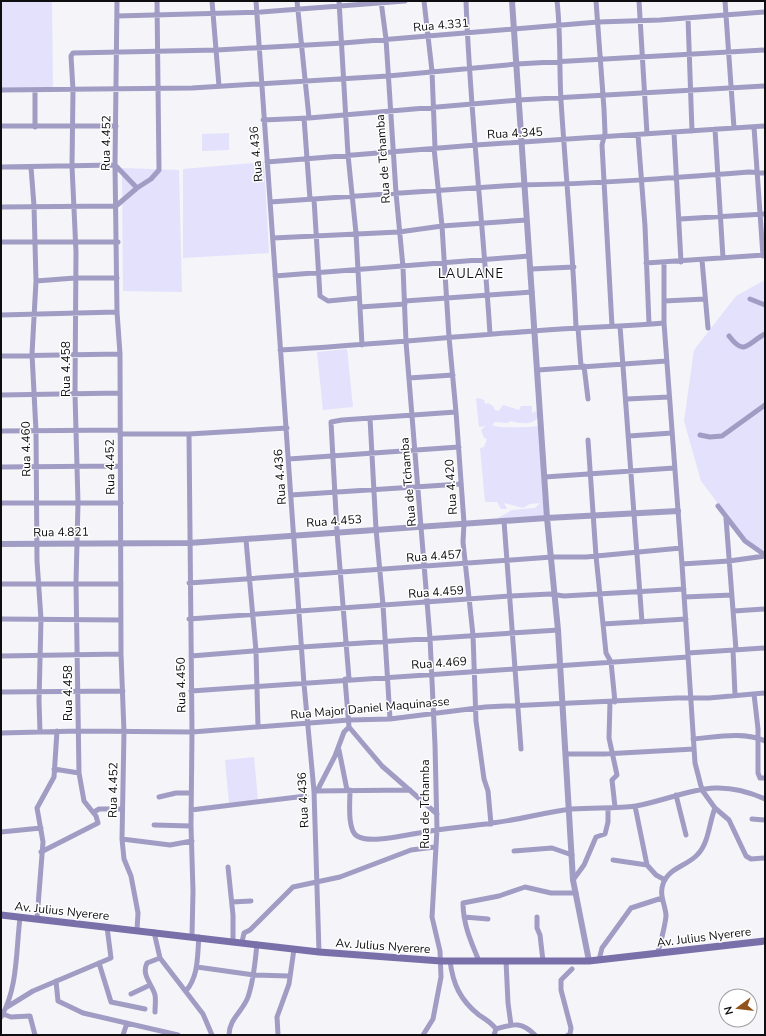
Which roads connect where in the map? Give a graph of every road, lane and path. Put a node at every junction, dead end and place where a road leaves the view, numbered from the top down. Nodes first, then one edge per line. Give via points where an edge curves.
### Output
1 (117, 1) edge
2 (157, 1) edge
3 (212, 1) edge
4 (256, 1) edge
5 (297, 1) edge
6 (405, 1) edge
7 (424, 1) edge
8 (466, 1) edge
9 (512, 1) edge
10 (557, 1) edge
11 (596, 1) edge
12 (639, 1) edge
13 (725, 1) edge
14 (381, 2) edge
15 (339, 4) edge
16 (298, 10) junction
17 (256, 12) junction
18 (765, 12) edge
19 (156, 14) junction
20 (214, 14) junction
21 (726, 14) junction
22 (117, 16) junction
23 (688, 18) junction
24 (640, 20) junction
25 (598, 22) junction
26 (560, 26) junction
27 (515, 30) junction
28 (467, 32) junction
29 (429, 35) junction
30 (386, 39) junction
31 (343, 43) junction
32 (302, 44) junction
33 (260, 47) junction
34 (217, 50) junction
35 (765, 50) edge
36 (158, 51) junction
37 (729, 51) junction
38 (117, 53) junction
39 (689, 53) junction
40 (643, 55) junction
41 (600, 59) junction
42 (560, 62) junction
43 (516, 64) junction
44 (469, 69) junction
45 (432, 71) junction
46 (388, 76) junction
47 (345, 78) junction
48 (304, 81) junction
49 (262, 84) junction
50 (219, 86) junction
51 (765, 86) edge
52 (158, 87) junction
53 (731, 88) junction
54 (116, 89) junction
55 (1, 90) edge
56 (35, 90) junction
57 (73, 90) junction
58 (689, 90) junction
59 (645, 94) junction
60 (604, 96) junction
61 (561, 99) junction
62 (519, 100) junction
63 (472, 104) junction
64 (432, 107) junction
65 (390, 112) junction
66 (346, 114) junction
67 (306, 118) junction
68 (263, 120) junction
69 (73, 125) junction
70 (1, 126) edge
71 (35, 126) junction
72 (116, 126) junction
73 (765, 126) edge
74 (754, 127) junction
75 (734, 128) junction
76 (715, 130) junction
77 (692, 131) junction
78 (674, 132) junction
79 (648, 134) junction
80 (638, 135) junction
81 (603, 138) junction
82 (564, 140) junction
83 (522, 142) junction
84 (476, 145) junction
85 (434, 148) junction
86 (393, 152) junction
87 (348, 155) junction
88 (306, 158) junction
89 (267, 162) junction
90 (72, 166) junction
91 (115, 166) junction
92 (1, 167) edge
93 (31, 167) junction
94 (756, 172) junction
95 (765, 173) edge
96 (718, 174) junction
97 (678, 177) junction
98 (640, 179) junction
99 (604, 182) junction
100 (567, 183) junction
101 (525, 185) junction
102 (137, 188) junction
103 (479, 188) junction
104 (438, 190) junction
105 (396, 193) junction
106 (353, 196) junction
107 (312, 199) junction
108 (270, 202) junction
109 (34, 206) junction
110 (74, 206) junction
111 (116, 206) junction
112 (1, 207) edge
113 (762, 214) edge
114 (721, 216) junction
115 (680, 219) junction
116 (526, 220) junction
117 (482, 224) junction
118 (442, 226) junction
119 (399, 232) junction
120 (356, 233) junction
121 (316, 235) junction
122 (273, 238) junction
123 (34, 241) junction
124 (1, 242) edge
125 (75, 242) junction
126 (118, 242) junction
127 (764, 255) edge
128 (530, 256) junction
129 (723, 258) junction
130 (486, 260) junction
131 (702, 260) junction
132 (445, 262) junction
133 (681, 262) junction
134 (646, 263) junction
135 (664, 263) junction
136 (403, 267) junction
137 (574, 267) junction
138 (531, 269) junction
139 (357, 270) junction
140 (319, 272) junction
141 (275, 276) junction
142 (75, 278) junction
143 (117, 278) junction
144 (36, 281) junction
145 (532, 292) junction
146 (488, 295) junction
147 (359, 298) junction
148 (448, 298) junction
149 (705, 299) junction
150 (750, 299) dead end
151 (664, 301) junction
152 (405, 302) junction
153 (765, 305) edge
154 (360, 307) junction
155 (117, 312) junction
156 (76, 313) junction
157 (1, 315) edge
158 (33, 315) junction
159 (664, 323) junction
160 (649, 324) junction
161 (612, 326) junction
162 (620, 326) junction
163 (577, 328) junction
164 (708, 328) dead end
165 (536, 330) junction
166 (490, 334) junction
167 (765, 334) edge
168 (729, 336) dead end
169 (449, 337) junction
170 (406, 342) junction
171 (362, 346) junction
172 (280, 350) junction
173 (32, 354) junction
174 (76, 354) junction
175 (120, 354) junction
176 (1, 356) edge
177 (667, 361) junction
178 (624, 364) junction
179 (583, 366) junction
180 (538, 370) junction
181 (453, 375) junction
182 (409, 378) junction
183 (120, 392) junction
184 (75, 394) junction
185 (1, 395) edge
186 (35, 395) junction
187 (669, 397) junction
188 (588, 399) dead end
189 (627, 399) junction
190 (765, 405) edge
191 (456, 412) junction
192 (412, 414) junction
193 (370, 418) junction
194 (286, 428) junction
195 (77, 430) junction
196 (1, 431) edge
197 (36, 431) junction
198 (120, 432) junction
199 (672, 433) junction
200 (189, 434) junction
201 (700, 435) dead end
202 (629, 436) junction
203 (588, 440) dead end
204 (459, 447) junction
205 (415, 450) junction
206 (372, 453) junction
207 (333, 456) junction
208 (289, 459) junction
209 (78, 466) junction
210 (120, 466) junction
211 (1, 467) edge
212 (37, 467) junction
213 (674, 468) junction
214 (631, 472) junction
215 (591, 474) junction
216 (545, 476) junction
217 (461, 484) junction
218 (417, 486) junction
219 (374, 489) junction
220 (335, 492) junction
221 (291, 495) junction
222 (1, 503) edge
223 (78, 503) junction
224 (121, 503) junction
225 (36, 504) junction
226 (718, 506) dead end
227 (678, 511) junction
228 (633, 513) junction
229 (593, 516) junction
230 (547, 518) junction
231 (726, 518) junction
232 (504, 521) junction
233 (464, 523) junction
234 (421, 526) junction
235 (376, 529) junction
236 (337, 532) junction
237 (293, 535) junction
238 (246, 540) junction
239 (36, 543) junction
240 (76, 543) junction
241 (122, 543) junction
242 (189, 543) junction
243 (1, 544) edge
244 (681, 548) junction
245 (636, 552) junction
246 (765, 555) edge
247 (596, 556) junction
248 (552, 558) junction
249 (507, 560) junction
250 (729, 561) junction
251 (465, 564) junction
252 (682, 564) junction
253 (425, 566) junction
254 (380, 570) junction
255 (340, 572) junction
256 (296, 575) junction
257 (250, 579) junction
258 (76, 583) junction
259 (189, 583) junction
260 (1, 584) edge
261 (38, 584) junction
262 (121, 584) junction
263 (684, 589) junction
264 (639, 592) junction
265 (601, 594) junction
266 (555, 595) junction
267 (732, 595) junction
268 (511, 596) junction
269 (684, 597) junction
270 (470, 599) junction
271 (428, 602) junction
272 (384, 605) junction
273 (343, 608) junction
274 (765, 609) edge
275 (299, 611) junction
276 (734, 611) junction
277 (254, 615) junction
278 (41, 619) junction
279 (77, 619) junction
280 (189, 619) junction
281 (686, 619) junction
282 (1, 620) edge
283 (121, 620) junction
284 (642, 622) junction
285 (603, 624) junction
286 (558, 630) junction
287 (513, 632) junction
288 (473, 635) junction
289 (430, 638) junction
290 (386, 641) junction
291 (347, 644) junction
292 (302, 646) junction
293 (765, 648) edge
294 (735, 650) junction
295 (256, 651) junction
296 (121, 654) junction
297 (688, 655) junction
298 (1, 656) edge
299 (40, 656) junction
300 (78, 656) junction
301 (191, 656) junction
302 (611, 662) junction
303 (560, 666) junction
304 (515, 668) junction
305 (474, 671) junction
306 (432, 674) junction
307 (388, 677) junction
308 (347, 679) junction
309 (304, 684) junction
310 (258, 687) junction
311 (123, 691) junction
312 (191, 691) junction
313 (1, 692) edge
314 (39, 692) junction
315 (78, 692) junction
316 (765, 693) edge
317 (754, 694) junction
318 (735, 695) junction
319 (691, 699) junction
320 (612, 702) junction
321 (562, 703) junction
322 (519, 705) junction
323 (475, 708) junction
324 (433, 715) junction
325 (390, 719) junction
326 (349, 720) junction
327 (307, 723) junction
328 (258, 727) junction
329 (349, 727) junction
330 (78, 730) junction
331 (57, 731) junction
332 (40, 732) junction
333 (124, 732) junction
334 (192, 732) junction
335 (1, 733) edge
336 (758, 738) junction
337 (693, 739) junction
338 (765, 741) edge
339 (338, 749) junction
340 (521, 749) dead end
341 (694, 749) junction
342 (566, 754) junction
343 (613, 754) junction
344 (54, 769) junction
345 (79, 773) junction
346 (765, 778) edge
347 (348, 790) junction
348 (410, 790) junction
349 (702, 790) junction
350 (316, 791) junction
351 (191, 793) junction
352 (676, 794) junction
353 (306, 796) dead end
354 (158, 797) dead end
355 (765, 799) edge
356 (635, 806) junction
357 (615, 807) junction
358 (608, 808) junction
359 (715, 808) junction
360 (122, 809) junction
361 (570, 809) junction
362 (191, 810) junction
363 (94, 812) junction
364 (436, 814) junction
365 (752, 818) dead end
366 (765, 820) edge
367 (491, 824) junction
368 (154, 825) dead end
369 (191, 826) junction
370 (41, 828) junction
371 (436, 830) junction
372 (1, 832) edge
373 (686, 835) dead end
374 (122, 839) junction
375 (192, 841) junction
376 (435, 847) junction
377 (514, 851) dead end
378 (41, 852) junction
379 (572, 855) junction
380 (765, 858) edge
381 (613, 860) dead end
382 (647, 865) junction
383 (228, 867) dead end
384 (573, 880) junction
385 (665, 880) junction
386 (316, 882) junction
387 (576, 893) junction
388 (662, 898) junction
389 (251, 901) dead end
390 (232, 902) junction
391 (1, 916) edge
392 (537, 917) dead end
393 (20, 918) junction
394 (464, 918) junction
395 (37, 919) junction
396 (488, 919) dead end
397 (107, 927) junction
398 (137, 930) junction
399 (154, 932) junction
400 (195, 937) junction
401 (233, 941) junction
402 (765, 941) edge
403 (242, 942) junction
404 (257, 944) junction
405 (294, 949) junction
406 (319, 952) junction
407 (657, 954) junction
408 (160, 958) junction
409 (589, 960) junction
410 (599, 960) junction
411 (441, 961) junction
412 (450, 961) junction
413 (479, 961) junction
414 (506, 961) junction
415 (544, 961) junction
416 (99, 963) junction
417 (197, 967) junction
418 (572, 969) dead end
419 (254, 975) junction
420 (290, 976) junction
421 (56, 981) junction
422 (150, 985) junction
423 (186, 991) junction
424 (131, 994) dead end
425 (7, 1007) junction
426 (145, 1009) dead end
427 (155, 1012) dead end
428 (2, 1015) edge
429 (127, 1023) junction
430 (511, 1025) junction
431 (496, 1028) junction
432 (35, 1035) edge
433 (123, 1035) edge
434 (178, 1035) edge
435 (212, 1035) edge
436 (229, 1035) edge
437 (278, 1035) edge
438 (423, 1035) edge
439 (494, 1035) edge
440 (535, 1035) edge
441 (568, 1035) edge

1 - 22 street, Rua 4.452
2 - 19 street
3 - 20 street
4 - 17 street, Rua 4.436
5 - 16 street
6 - 14 street
7 - 29 street, Rua 4.420
8 - 28 street
9 - 27 street
10 - 26 street
11 - 25 street
12 - 24 street
13 - 21 street
14 - 15 street
14 - 30 street, Rua de Tchamba
15 - 16 street
15 - 31 street
16 - 17 street
16 - 32 street
17 - 20 street
17 - 33 street, Rua 4.436
18 - 21 street, Rua 4.331
19 - 20 street
19 - 22 street
19 - 36 street
20 - 34 street
21 - 23 street, Rua 4.331
21 - 37 street
22 - 38 street, Rua 4.452
23 - 24 street, Rua 4.331
23 - 39 street
24 - 25 street, Rua 4.331
24 - 40 street
25 - 26 street, Rua 4.331
25 - 41 street
26 - 27 street, Rua 4.331
26 - 42 street
27 - 28 street, Rua 4.331
27 - 43 street
28 - 29 street, Rua 4.331
28 - 44 street
29 - 30 street, Rua 4.331
29 - 45 street, Rua 4.420
30 - 31 street, Rua 4.331
30 - 46 street, Rua de Tchamba
31 - 32 street, Rua 4.331
31 - 47 street
32 - 33 street, Rua 4.331
32 - 48 street
33 - 34 street, Rua 4.331
33 - 49 street, Rua 4.436
34 - 36 street, Rua 4.331
34 - 50 street
35 - 37 street
36 - 38 street, Rua 4.331
36 - 52 street
37 - 39 street
37 - 53 street
38 - 54 street, Rua 4.452
38 - 57 street, Rua 4.458 via 73,53
39 - 40 street
39 - 58 street
40 - 41 street
40 - 59 street
41 - 42 street
41 - 60 street
42 - 43 street
42 - 61 street
43 - 44 street
43 - 62 street
44 - 45 street
44 - 63 street
45 - 46 street
45 - 64 street, Rua 4.420
46 - 47 street
46 - 65 street, Rua de Tchamba
47 - 48 street
47 - 66 street
48 - 49 street
48 - 67 street
49 - 50 street
49 - 68 street, Rua 4.436
50 - 52 street
51 - 53 street
52 - 54 street
52 - 102 street via 159,170
53 - 58 street
53 - 75 street
54 - 57 street
54 - 72 street, Rua 4.452
55 - 56 street
56 - 57 street
56 - 71 street
57 - 69 street, Rua 4.458
58 - 59 street
58 - 77 street
59 - 60 street
59 - 79 street
60 - 61 street
60 - 81 street
61 - 62 street
61 - 82 street
62 - 63 street
62 - 83 street
63 - 64 street
63 - 84 street
64 - 65 street
64 - 85 street, Rua 4.420
65 - 66 street
65 - 86 street, Rua de Tchamba
66 - 67 street
66 - 87 street
67 - 68 street
67 - 88 street
68 - 89 street, Rua 4.436
69 - 71 street
69 - 72 street
69 - 90 street, Rua 4.458
70 - 71 street
72 - 91 street, Rua 4.452
73 - 74 street, Rua 4.345
74 - 75 street, Rua 4.345
74 - 94 street
75 - 76 street, Rua 4.345
76 - 77 street, Rua 4.345
76 - 96 street
77 - 78 street, Rua 4.345
78 - 79 street, Rua 4.345
78 - 97 street
79 - 80 street, Rua 4.345
80 - 81 street, Rua 4.345
80 - 98 street
81 - 82 street, Rua 4.345
81 - 99 street
82 - 83 street, Rua 4.345
82 - 100 street
83 - 84 street, Rua 4.345
83 - 101 street
84 - 85 street, Rua 4.345
84 - 103 street
85 - 86 street, Rua 4.345
85 - 104 street, Rua 4.420
86 - 87 street, Rua 4.345
86 - 105 street, Rua de Tchamba
87 - 88 street, Rua 4.345
87 - 106 street
88 - 89 street, Rua 4.345
88 - 107 street
89 - 108 street, Rua 4.436
90 - 91 street
90 - 93 street
90 - 110 street, Rua 4.458
91 - 102 street
91 - 111 street, Rua 4.452
92 - 93 street
93 - 109 street, Rua 4.460
94 - 95 street
94 - 96 street
94 - 113 street
96 - 97 street
96 - 114 street
97 - 98 street
97 - 115 street
98 - 99 street
98 - 134 street
99 - 100 street
99 - 161 street
100 - 101 street
100 - 137 street
101 - 103 street
101 - 116 street
102 - 111 street
103 - 104 street
103 - 117 street
104 - 105 street
104 - 118 street, Rua 4.420
105 - 106 street
105 - 119 street, Rua de Tchamba
106 - 107 street
106 - 120 street
107 - 108 street
107 - 121 street
108 - 122 street, Rua 4.436
109 - 110 street
109 - 112 street
109 - 123 street, Rua 4.460
110 - 111 street
110 - 125 street, Rua 4.458
111 - 126 street, Rua 4.452
113 - 114 street
113 - 127 street
114 - 115 street
114 - 129 street
115 - 133 street
116 - 117 street
116 - 128 street
117 - 118 street
117 - 130 street
118 - 119 street
118 - 132 street, Rua 4.420
119 - 120 street
119 - 136 street, Rua de Tchamba
120 - 121 street
120 - 139 street
121 - 122 street
121 - 140 street
122 - 141 street, Rua 4.436
123 - 124 street
123 - 125 street
123 - 144 street, Rua 4.460
125 - 126 street
125 - 142 street, Rua 4.458
126 - 143 street, Rua 4.452
127 - 129 street
128 - 130 street
128 - 138 street
129 - 131 street
130 - 132 street
130 - 146 street
131 - 133 street
131 - 149 street
132 - 136 street
132 - 148 street, Rua 4.420
133 - 135 street
134 - 135 street
134 - 160 street
135 - 151 street
136 - 139 street
136 - 152 street, Rua de Tchamba
137 - 138 street
137 - 163 street
138 - 145 street
139 - 140 street
139 - 147 street
140 - 141 street
140 - 147 street via 320,296 328,302
141 - 172 street, Rua 4.436
142 - 143 street
142 - 144 street
142 - 156 street, Rua 4.458
143 - 155 street, Rua 4.452
144 - 158 street, Rua 4.460
145 - 146 street
145 - 165 street
146 - 148 street
146 - 166 street
147 - 154 street
148 - 152 street
148 - 169 street, Rua 4.420
149 - 151 street
149 - 164 street
150 - 153 street
151 - 159 street
152 - 154 street
152 - 170 street, Rua de Tchamba
154 - 171 street
155 - 156 street
155 - 175 street, Rua 4.452
156 - 158 street
156 - 174 street, Rua 4.458
157 - 158 street
158 - 173 street, Rua 4.460
159 - 160 street
159 - 177 street
160 - 162 street
161 - 162 street
161 - 163 street
162 - 178 street
163 - 165 street
163 - 179 street
165 - 166 street
165 - 180 street
166 - 169 street
167 - 168 street via 745,347 736,345
169 - 170 street
169 - 181 street, Rua 4.420
170 - 171 street
170 - 182 street, Rua de Tchamba
171 - 172 street
172 - 194 street, Rua 4.436
173 - 174 street
173 - 176 street
173 - 186 street, Rua 4.460
174 - 175 street
174 - 184 street, Rua 4.458
175 - 183 street, Rua 4.452
177 - 178 street
177 - 187 street
178 - 179 street
178 - 189 street
179 - 180 street
179 - 188 street
180 - 216 street
181 - 182 street
181 - 191 street, Rua 4.420
182 - 192 street, Rua de Tchamba
183 - 184 street
183 - 198 street, Rua 4.452
184 - 186 street
184 - 195 street, Rua 4.458
185 - 186 street
186 - 197 street, Rua 4.460
187 - 189 street
187 - 199 street
189 - 202 street
190 - 201 street via 722,436
191 - 192 street
191 - 204 street, Rua 4.420
192 - 193 street
192 - 205 street, Rua de Tchamba
193 - 206 street
193 - 207 street via 331,422
194 - 200 street
194 - 208 street, Rua 4.436
195 - 197 street
195 - 198 street
195 - 209 street, Rua 4.458
196 - 197 street
197 - 212 street, Rua 4.460
198 - 200 street
198 - 210 street, Rua 4.452
199 - 202 street
199 - 213 street
200 - 242 street, Rua 4.450
202 - 214 street
203 - 215 street
204 - 205 street
204 - 217 street, Rua 4.420
205 - 206 street
205 - 218 street, Rua de Tchamba
206 - 207 street
206 - 219 street
207 - 208 street
207 - 220 street
208 - 221 street, Rua 4.436
209 - 210 street
209 - 212 street
209 - 223 street, Rua 4.458
210 - 224 street, Rua 4.452
211 - 212 street
212 - 225 street, Rua 4.460
213 - 214 street
213 - 227 street
214 - 215 street
214 - 228 street
215 - 216 street
215 - 229 street
216 - 230 street
217 - 218 street
217 - 233 street, Rua 4.420
218 - 219 street
218 - 234 street, Rua de Tchamba
219 - 220 street
219 - 235 street
220 - 221 street
220 - 236 street
221 - 237 street, Rua 4.436
222 - 225 street
223 - 224 street
223 - 225 street
223 - 240 street, Rua 4.458
224 - 241 street, Rua 4.452
225 - 239 street, Rua 4.460
226 - 231 street
227 - 228 street, Rua 4.453
227 - 244 street
228 - 229 street, Rua 4.453
228 - 245 street
229 - 230 street, Rua 4.453
229 - 247 street
230 - 232 street, Rua 4.453
230 - 248 street
231 - 246 street via 745,541
231 - 250 street
232 - 233 street, Rua 4.453
232 - 249 street
233 - 234 street, Rua 4.453
233 - 251 street, Rua 4.420
234 - 235 street, Rua 4.453
234 - 253 street, Rua de Tchamba
235 - 236 street, Rua 4.453
235 - 254 street
236 - 237 street, Rua 4.453
236 - 255 street
237 - 238 street, Rua 4.453
237 - 256 street, Rua 4.436
238 - 242 street, Rua 4.453
238 - 257 street
239 - 240 street, Rua 4.821
239 - 243 street, Rua 4.821
239 - 261 street, Rua 4.460
240 - 241 street, Rua 4.821
240 - 258 street, Rua 4.458
241 - 242 street, Rua 4.453
241 - 262 street, Rua 4.452
242 - 259 street, Rua 4.450
244 - 245 street, Rua 4.457
244 - 252 street
245 - 247 street, Rua 4.457
245 - 264 street
246 - 250 street
247 - 248 street, Rua 4.457
247 - 265 street
248 - 249 street, Rua 4.457
248 - 266 street
249 - 251 street, Rua 4.457
249 - 268 street
250 - 252 street
250 - 267 street
251 - 253 street, Rua 4.457
251 - 270 street, Rua 4.420
252 - 263 street
253 - 254 street, Rua 4.457
253 - 271 street, Rua de Tchamba
254 - 255 street, Rua 4.457
254 - 272 street
255 - 256 street, Rua 4.457
255 - 273 street
256 - 257 street, Rua 4.457
256 - 275 street, Rua 4.436
257 - 259 street, Rua 4.457
257 - 277 street
258 - 261 street
258 - 262 street
258 - 279 street, Rua 4.458
259 - 280 street, Rua 4.450
260 - 261 street
261 - 278 street, Rua 4.460
262 - 283 street, Rua 4.452
263 - 264 street, Rua 4.459
263 - 269 street
264 - 265 street, Rua 4.459
264 - 284 street
265 - 266 street, Rua 4.459
265 - 285 street
266 - 268 street, Rua 4.459
266 - 286 street
267 - 269 street
267 - 276 street
268 - 270 street, Rua 4.459
268 - 287 street
269 - 281 street
270 - 271 street, Rua 4.459
270 - 288 street, Rua 4.420
271 - 272 street, Rua 4.459
271 - 289 street, Rua de Tchamba
272 - 273 street, Rua 4.459
272 - 290 street
273 - 275 street, Rua 4.459
273 - 291 street
274 - 276 street
275 - 277 street, Rua 4.459
275 - 292 street, Rua 4.436
276 - 294 street
277 - 280 street, Rua 4.459
277 - 295 street
278 - 279 street
278 - 282 street
278 - 299 street, Rua 4.460
279 - 283 street
279 - 300 street, Rua 4.458
280 - 301 street, Rua 4.450
281 - 284 street
281 - 297 street
283 - 296 street, Rua 4.452
284 - 285 street
285 - 302 street via 606,653
286 - 287 street
286 - 303 street
287 - 288 street
287 - 304 street
288 - 289 street
288 - 305 street, Rua 4.420
289 - 290 street
289 - 306 street, Rua de Tchamba
290 - 291 street
290 - 307 street
291 - 292 street
291 - 308 street
292 - 295 street
292 - 309 street, Rua 4.436
293 - 294 street, Rua 4.469
294 - 297 street, Rua 4.469
294 - 318 street
295 - 301 street
295 - 310 street
296 - 300 street
296 - 311 street, Rua 4.452
297 - 302 street, Rua 4.469
297 - 319 street
298 - 299 street
299 - 300 street
299 - 314 street, Rua 4.460
300 - 315 street, Rua 4.458
301 - 312 street, Rua 4.450
302 - 303 street, Rua 4.469
302 - 320 street
303 - 304 street, Rua 4.469
303 - 321 street
304 - 305 street, Rua 4.469
304 - 322 street
305 - 306 street, Rua 4.469
305 - 323 street, Rua 4.420
306 - 307 street, Rua 4.469
306 - 324 street, Rua de Tchamba
307 - 308 street, Rua 4.469
307 - 325 street
308 - 309 street, Rua 4.469
308 - 326 street
309 - 310 street, Rua 4.469
309 - 327 street, Rua 4.436
310 - 312 street, Rua 4.469
310 - 328 street
311 - 315 street
311 - 333 street, Rua 4.452
312 - 334 street, Rua 4.450
313 - 314 street
314 - 315 street
314 - 332 street, Rua 4.460
315 - 330 street, Rua 4.458
316 - 317 street, Rua Major Daniel Maquinasse
317 - 318 street, Rua Major Daniel Maquinasse
317 - 336 street
318 - 319 street, Rua Major Daniel Maquinasse
319 - 320 street, Rua Major Daniel Maquinasse
319 - 337 street
320 - 321 street, Rua Major Daniel Maquinasse
320 - 343 street via 609,738
321 - 322 street, Rua Major Daniel Maquinasse
321 - 342 street
322 - 323 street, Rua Major Daniel Maquinasse
322 - 340 street
323 - 324 street, Rua Major Daniel Maquinasse
323 - 367 street, Rua 4.420
324 - 325 street, Rua Major Daniel Maquinasse
324 - 364 street, Rua de Tchamba
325 - 326 street, Rua Major Daniel Maquinasse
326 - 327 street, Rua Major Daniel Maquinasse
326 - 329 street
327 - 328 street, Rua Major Daniel Maquinasse
327 - 350 street, Rua 4.436
328 - 334 street, Rua Major Daniel Maquinasse
329 - 339 street via 344,732
329 - 348 street via 370,754
330 - 331 street, Rua Major Daniel Maquinasse
330 - 333 street, Rua Major Daniel Maquinasse
330 - 345 street, Rua 4.458
331 - 332 street, Rua Major Daniel Maquinasse
331 - 344 street
332 - 335 street, Rua Major Daniel Maquinasse
333 - 334 street, Rua Major Daniel Maquinasse
333 - 360 street, Rua 4.452
334 - 351 street, Rua 4.450
336 - 337 street via 731,736
336 - 338 street
336 - 346 street via 758,773 760,778
337 - 341 street
339 - 347 street
339 - 350 street
341 - 343 street
341 - 349 street via 696,772
342 - 343 street
342 - 361 street
343 - 357 street via 617,775 612,780
344 - 345 street
344 - 370 street via 54,777 37,808
345 - 363 street, Rua 4.458 via 84,801
347 - 348 street
347 - 350 street
347 - 371 street via 353,833 366,839
348 - 364 street
349 - 352 street
349 - 355 street via 730,788
349 - 359 street
350 - 386 street, Rua 4.436
351 - 354 street
351 - 362 street, Rua 4.450
352 - 356 street
352 - 373 street
353 - 362 street
356 - 357 street
356 - 382 street
357 - 358 street
358 - 361 street
358 - 384 street via 605,834 596,837 584,864
359 - 380 street via 729,820 746,856 751,860
359 - 385 street via 706,842 697,856
360 - 363 street via 99,809
360 - 374 street, Rua 4.452
361 - 367 street
361 - 379 street
362 - 369 street, Rua 4.450
363 - 378 street via 98,824
364 - 371 street, Rua de Tchamba
365 - 366 street
367 - 371 street
368 - 369 street
369 - 375 street, Rua 4.450
370 - 372 street
370 - 378 street
371 - 376 street, Rua de Tchamba
374 - 375 street via 170,846
374 - 398 street, Rua 4.452 via 124,859 131,876 138,914
375 - 400 street, Rua 4.450
376 - 386 street via 396,854 372,866
376 - 411 street, Rua de Tchamba via 432,917
377 - 379 street via 552,848
378 - 395 street
379 - 384 street
381 - 382 street
382 - 385 street
383 - 390 street
384 - 387 street
385 - 388 street
386 - 403 street via 292,888 244,933
386 - 406 street, Rua 4.436
387 - 394 street via 552,893 519,888 499,896 463,903
387 - 409 street
388 - 407 street via 666,917
388 - 410 street via 631,908 602,948
389 - 390 street
390 - 401 street
391 - 393 main road, Av. Julius Nyerere
392 - 415 street
393 - 395 main road, Av. Julius Nyerere
393 - 425 street
394 - 396 street
394 - 413 street
395 - 397 main road, Av. Julius Nyerere
397 - 398 main road, Av. Julius Nyerere
397 - 416 street via 112,958
398 - 399 main road, Av. Julius Nyerere
399 - 400 main road, Av. Julius Nyerere
399 - 408 street
400 - 401 main road, Av. Julius Nyerere
400 - 417 street, Rua 4.450
401 - 403 main road, Av. Julius Nyerere
402 - 407 main road, Av. Julius Nyerere
403 - 404 main road, Av. Julius Nyerere
404 - 405 main road, Av. Julius Nyerere
404 - 419 street
405 - 406 main road, Av. Julius Nyerere
405 - 420 street
406 - 411 main road, Av. Julius Nyerere
407 - 410 main road, Av. Julius Nyerere
408 - 422 street via 146,965
408 - 423 street
409 - 410 main road, Av. Julius Nyerere
409 - 415 main road, Av. Julius Nyerere
411 - 412 main road, Av. Julius Nyerere
411 - 438 street, Rua de Tchamba via 435,1011 430,1026
412 - 413 main road, Av. Julius Nyerere
412 - 431 street via 454,983 463,1000
413 - 414 main road, Av. Julius Nyerere
414 - 415 main road, Av. Julius Nyerere
414 - 430 street
416 - 421 street
416 - 426 street via 110,1001
417 - 419 street
417 - 423 street, Rua 4.450 via 193,981
418 - 441 street via 561,980 561,990 571,1028
419 - 420 street
419 - 436 street via 246,1002 233,1018
420 - 437 street via 277,1017
421 - 425 street
421 - 429 street via 57,999 60,1004 84,1013
422 - 424 street
422 - 427 street via 155,998
423 - 435 street via 207,1022
425 - 428 street
428 - 432 street via 30,1016
429 - 433 street
429 - 434 street
430 - 431 street
430 - 440 street via 523,1025
431 - 439 street

